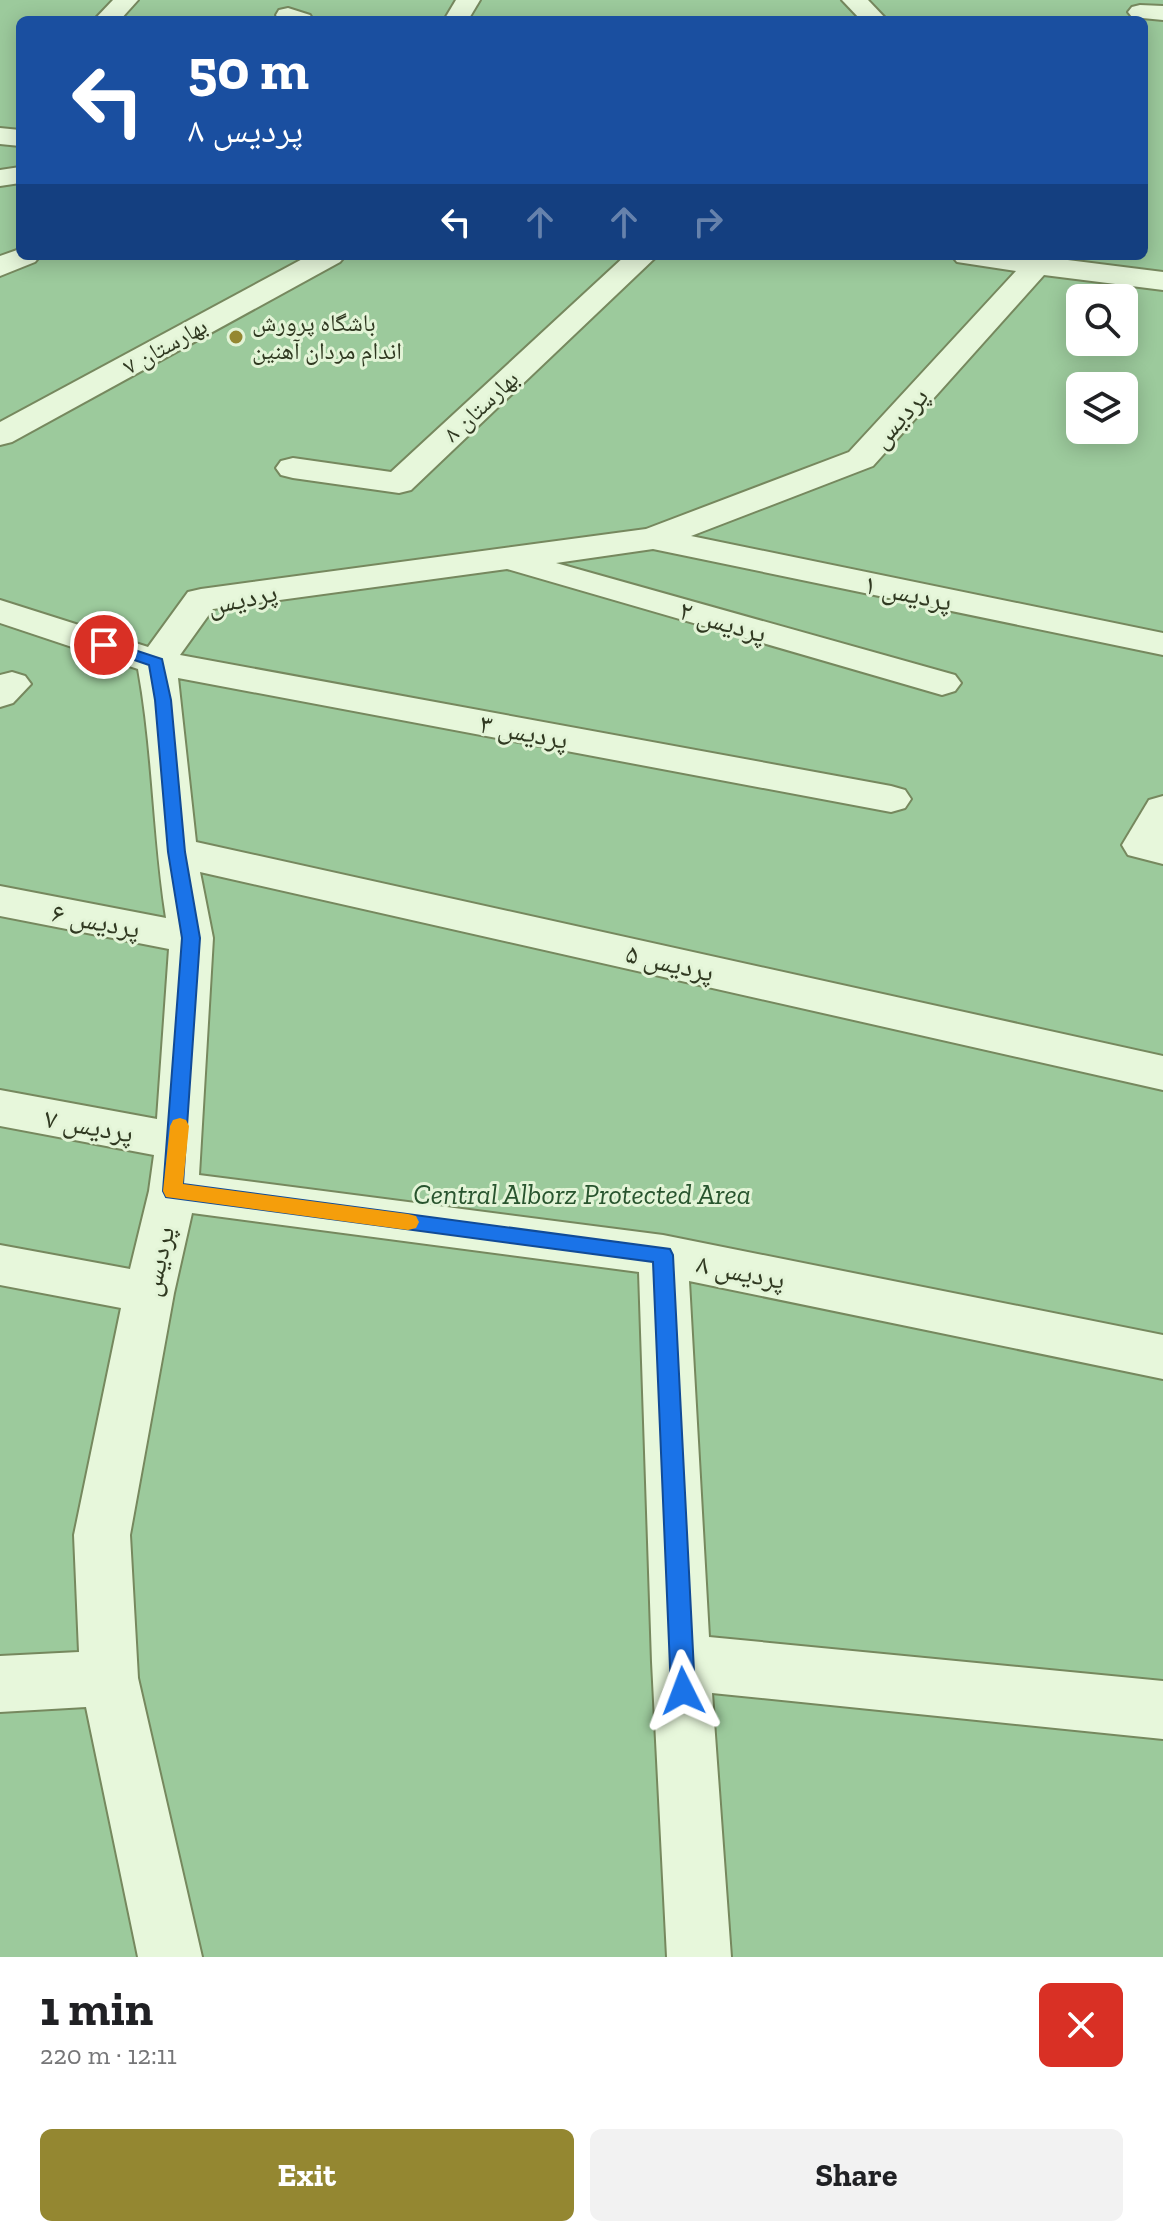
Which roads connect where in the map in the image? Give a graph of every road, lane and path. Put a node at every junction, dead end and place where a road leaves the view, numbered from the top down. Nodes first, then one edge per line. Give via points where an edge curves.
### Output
1 (126, 0) edge
2 (854, 0) edge
3 (110, 16) edge
4 (871, 16) edge
5 (323, 260) edge
6 (638, 260) edge
7 (998, 260) edge
8 (1037, 265) junction
9 (1163, 281) edge
10 (0, 435) edge
11 (293, 468) dead end
12 (653, 539) junction
13 (504, 559) junction
14 (0, 611) edge
15 (1163, 644) edge
16 (156, 662) junction
17 (942, 683) dead end
18 (891, 799) dead end
19 (1163, 809) edge
20 (1163, 850) edge
21 (176, 852) junction
22 (0, 901) edge
23 (191, 938) junction
24 (1163, 1073) edge
25 (0, 1108) edge
26 (179, 1141) junction
27 (173, 1191) junction
28 (663, 1255) junction
29 (0, 1265) edge
30 (149, 1293) junction
31 (1163, 1357) edge
32 (681, 1662) junction
33 (109, 1678) junction
34 (0, 1684) edge
35 (1163, 1710) edge
36 (170, 1957) edge
37 (699, 1957) edge

1 - 3 street
2 - 4 street
5 - 10 street, بهارستان ۷
6 - 11 street, بهارستان ۸ via 399,483
7 - 8 street
8 - 9 street
8 - 12 street, پردیس via 861,459
12 - 13 street, پردیس
12 - 15 street, پردیس ۱
13 - 16 street, پردیس via 201,600
13 - 17 street, پردیس ۲
14 - 16 street, پردیس ۳
16 - 18 street, پردیس ۳
16 - 21 street, پردیس
19 - 20 street via 1143,845
21 - 23 street, پردیس
21 - 24 street, پردیس ۵
22 - 23 street, پردیس ۶
23 - 26 street, پردیس
25 - 26 street, پردیس ۷
26 - 27 street, پردیس
27 - 28 street, پردیس ۸
27 - 30 street, پردیس
28 - 31 street, پردیس ۸
28 - 32 street
29 - 30 street
30 - 33 street, پردیس via 102,1535
32 - 35 street
32 - 37 street
33 - 34 street
33 - 36 street, پردیس

